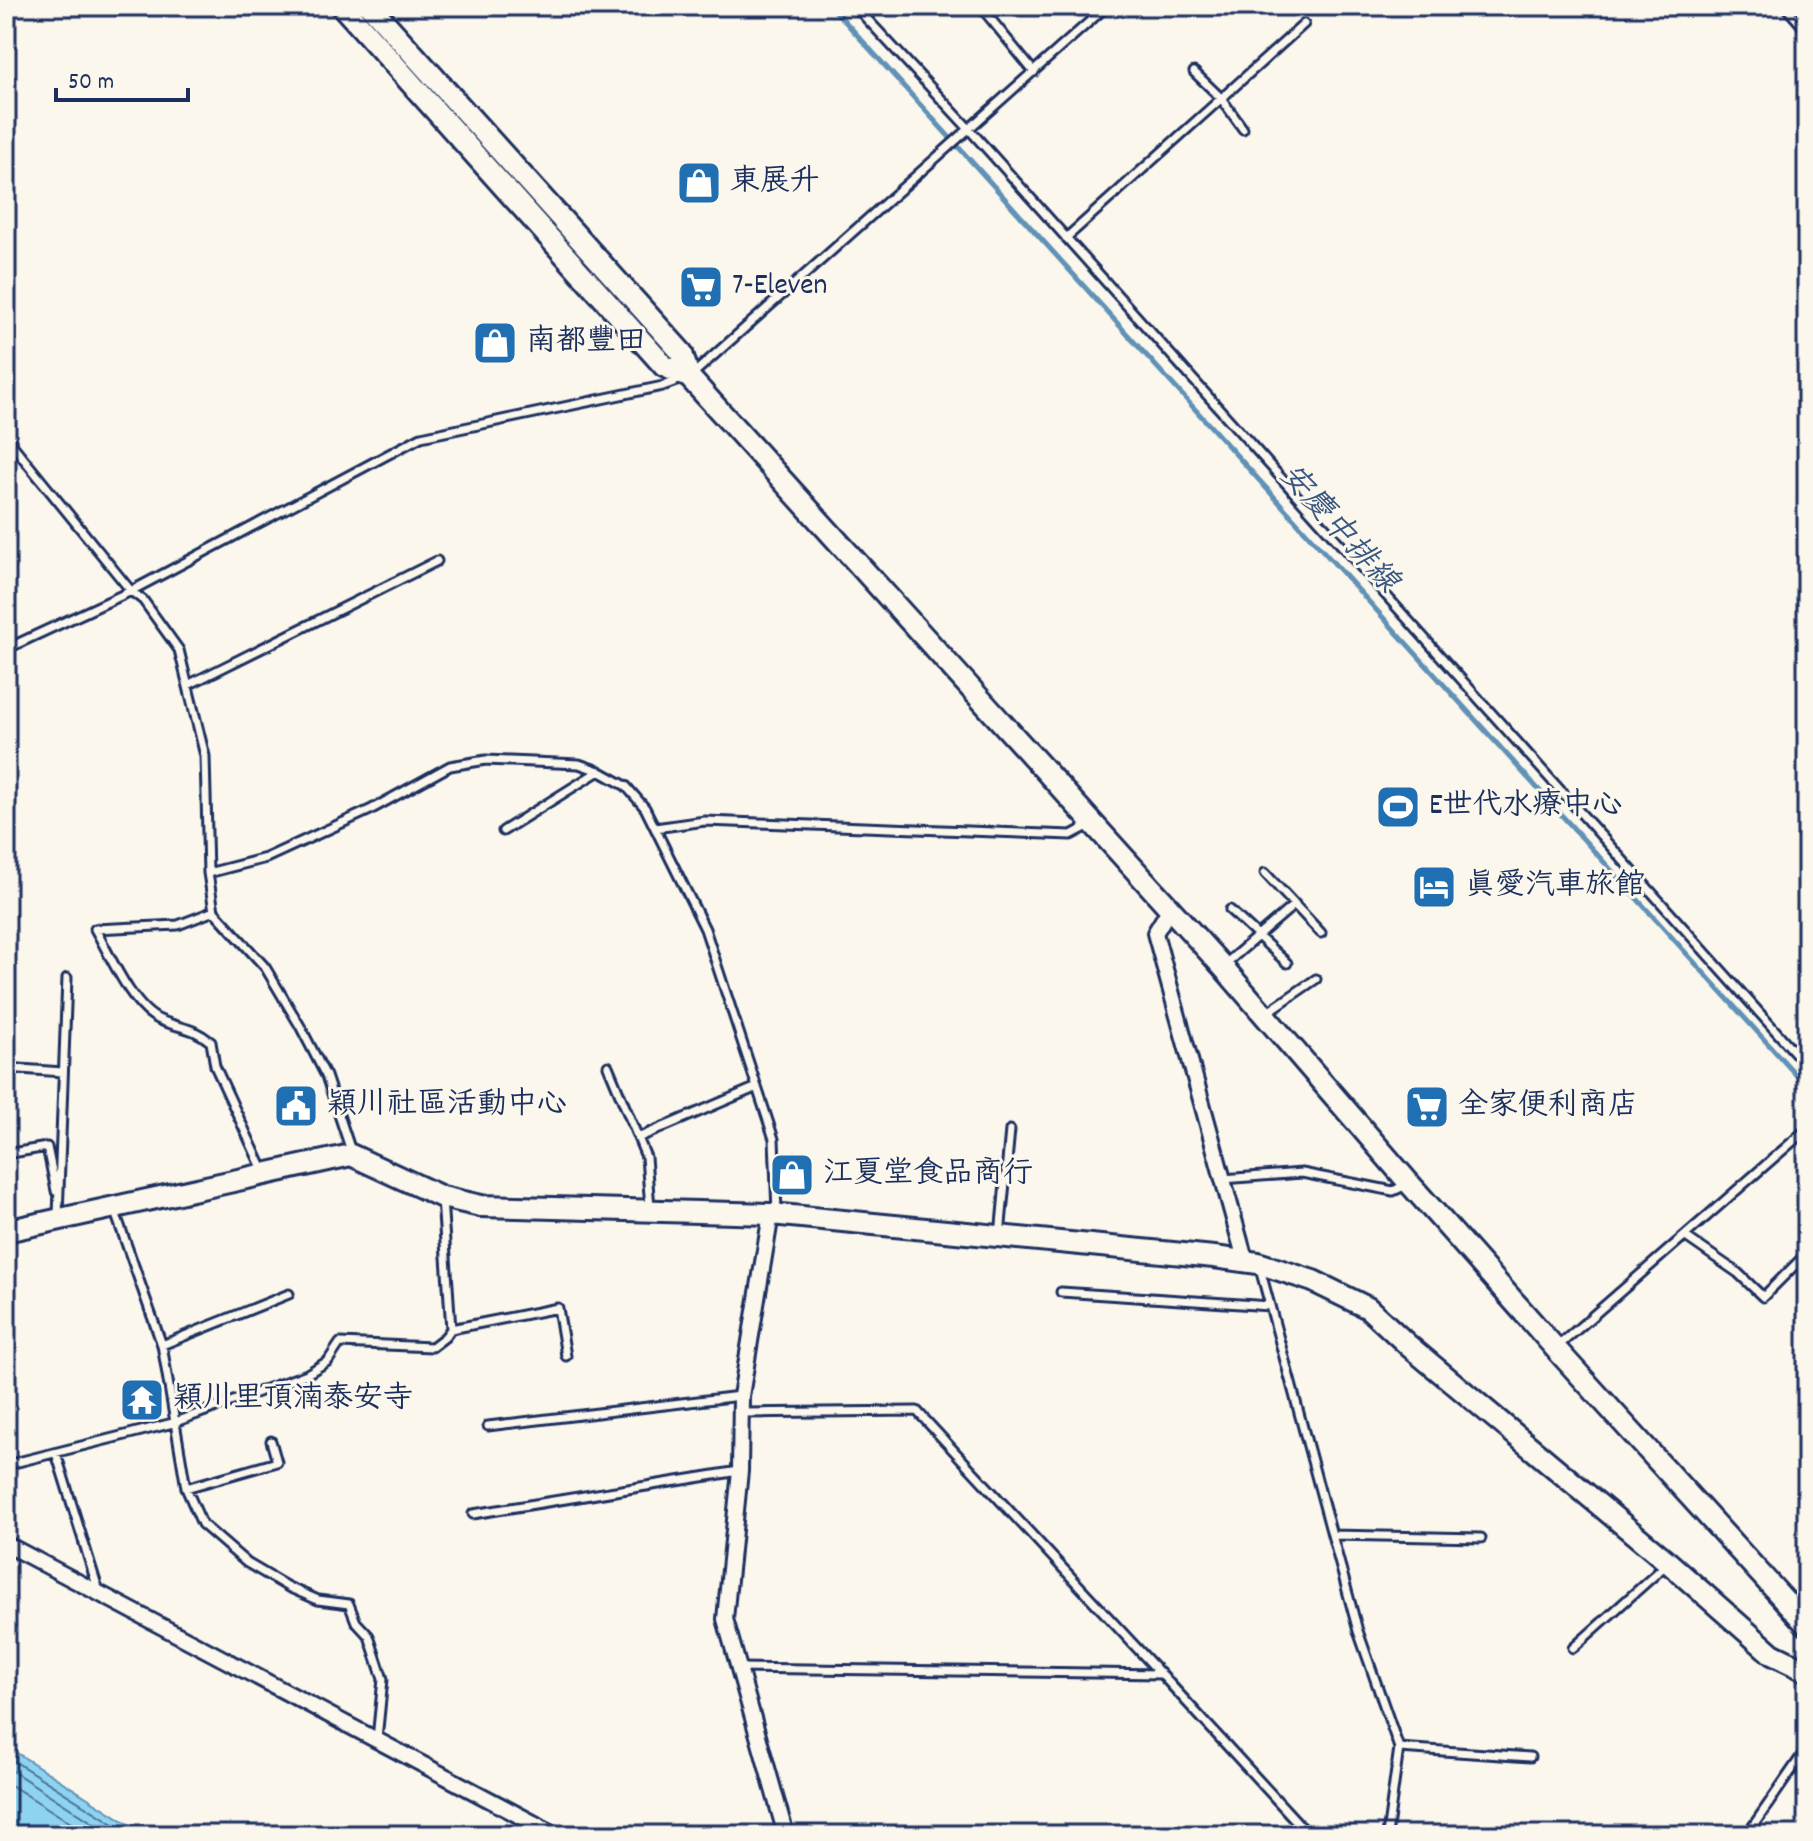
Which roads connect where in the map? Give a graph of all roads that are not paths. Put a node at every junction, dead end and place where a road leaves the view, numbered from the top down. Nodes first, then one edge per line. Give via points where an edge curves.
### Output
1 (342, 6) edge
2 (370, 6) edge
3 (855, 6) edge
4 (1107, 6) edge
5 (1785, 6) edge
6 (985, 12) dead end
7 (1304, 24) dead end
8 (1807, 31) edge
9 (1034, 72) junction
10 (1194, 72) dead end
11 (1221, 98) junction
12 (969, 129) junction
13 (1243, 129) dead end
14 (1066, 238) junction
15 (689, 377) junction
16 (6, 437) edge
17 (437, 561) dead end
18 (131, 591) junction
19 (6, 649) edge
20 (188, 685) junction
21 (599, 771) junction
22 (1093, 824) junction
23 (655, 828) junction
24 (503, 831) dead end
25 (208, 873) junction
26 (1265, 873) dead end
27 (1295, 904) junction
28 (1169, 910) junction
29 (1230, 910) dead end
30 (214, 911) junction
31 (1321, 933) dead end
32 (1259, 935) junction
33 (1287, 963) dead end
34 (1222, 966) junction
35 (67, 978) dead end
36 (1316, 979) dead end
37 (1262, 1015) junction
38 (608, 1066) dead end
39 (1807, 1066) edge
40 (6, 1068) edge
41 (63, 1072) junction
42 (757, 1087) junction
43 (1807, 1129) edge
44 (1010, 1130) dead end
45 (640, 1137) junction
46 (6, 1154) edge
47 (352, 1156) junction
48 (266, 1175) junction
49 (1223, 1179) junction
50 (1409, 1183) junction
51 (442, 1197) junction
52 (114, 1209) junction
53 (650, 1211) junction
54 (58, 1212) junction
55 (774, 1214) junction
56 (6, 1231) edge
57 (1000, 1236) junction
58 (1686, 1237) junction
59 (1807, 1253) edge
60 (1252, 1263) junction
61 (1061, 1292) dead end
62 (289, 1294) dead end
63 (1270, 1306) junction
64 (451, 1329) junction
65 (162, 1345) junction
66 (1556, 1349) junction
67 (566, 1356) dead end
68 (741, 1396) junction
69 (741, 1413) junction
70 (173, 1423) junction
71 (488, 1426) dead end
72 (271, 1441) dead end
73 (56, 1453) junction
74 (6, 1465) edge
75 (740, 1471) junction
76 (186, 1488) junction
77 (473, 1514) dead end
78 (1332, 1535) junction
79 (1481, 1538) dead end
80 (6, 1544) edge
81 (1669, 1563) junction
82 (99, 1593) junction
83 (1807, 1625) edge
84 (1573, 1648) dead end
85 (739, 1668) junction
86 (1807, 1671) edge
87 (1161, 1674) junction
88 (376, 1741) junction
89 (1399, 1748) junction
90 (1807, 1748) edge
91 (1530, 1757) dead end
92 (1751, 1829) dead end
93 (556, 1835) edge
94 (786, 1835) edge
95 (1309, 1835) edge
96 (1387, 1835) edge

1 - 15 main road via 664,366
2 - 15 main road via 682,353
3 - 12 lane
4 - 9 lane
5 - 8 lane
6 - 9 lane
7 - 11 lane
9 - 12 lane
10 - 11 lane
11 - 13 lane
11 - 14 lane
12 - 14 lane
12 - 15 lane
14 - 39 lane
15 - 18 lane via 421,437
15 - 22 main road
16 - 18 lane
17 - 20 lane
18 - 19 lane
18 - 20 lane via 179,650
20 - 25 lane via 205,756
21 - 23 lane via 626,786
21 - 24 lane
21 - 25 lane via 553,761 486,760 450,766 266,858
22 - 23 lane via 1071,835 705,821
22 - 28 main road
23 - 42 lane via 705,929
25 - 30 lane
26 - 27 lane
27 - 31 lane
27 - 32 lane
28 - 34 main road
28 - 49 street via 1155,933
29 - 32 lane
30 - 47 lane via 265,967 300,1026 326,1076
30 - 48 lane via 178,925 95,929 139,1005 158,1019 197,1030 211,1042 215,1066
32 - 33 lane
32 - 34 lane
34 - 37 main road
35 - 41 lane
36 - 37 lane
37 - 50 main road
38 - 45 lane
40 - 41 lane
41 - 54 lane
42 - 45 lane
42 - 55 lane via 774,1139
43 - 58 lane
44 - 57 lane
45 - 53 lane
46 - 54 lane via 47,1147
47 - 48 main road
47 - 51 main road
48 - 52 main road
49 - 50 lane via 1302,1173 1393,1191
49 - 60 street
50 - 66 main road
51 - 53 main road via 481,1206
51 - 64 lane
52 - 54 main road
52 - 65 lane
53 - 55 main road
54 - 56 main road
55 - 57 main road
55 - 68 street
57 - 60 main road
58 - 59 lane via 1763,1297
58 - 66 lane
60 - 63 lane
60 - 81 main road via 1313,1281 1368,1308
61 - 63 lane
62 - 65 lane
63 - 78 lane
64 - 67 lane via 558,1308
64 - 70 lane via 432,1347 340,1343 328,1361 307,1374
65 - 70 lane
66 - 83 main road
68 - 69 street
68 - 71 lane
69 - 75 street
69 - 87 lane via 917,1411
70 - 73 lane
70 - 76 lane
72 - 76 lane via 277,1462
73 - 74 lane
73 - 82 lane
75 - 77 lane
75 - 85 street via 725,1619
76 - 88 lane via 202,1524 247,1563 318,1600 349,1604 369,1636 383,1679
78 - 79 lane
78 - 89 lane via 1358,1631
80 - 82 street
81 - 84 lane
81 - 86 main road via 1772,1654
82 - 88 street
85 - 87 lane
85 - 94 street
87 - 95 lane
88 - 93 street
89 - 91 lane
89 - 96 lane
90 - 92 lane

